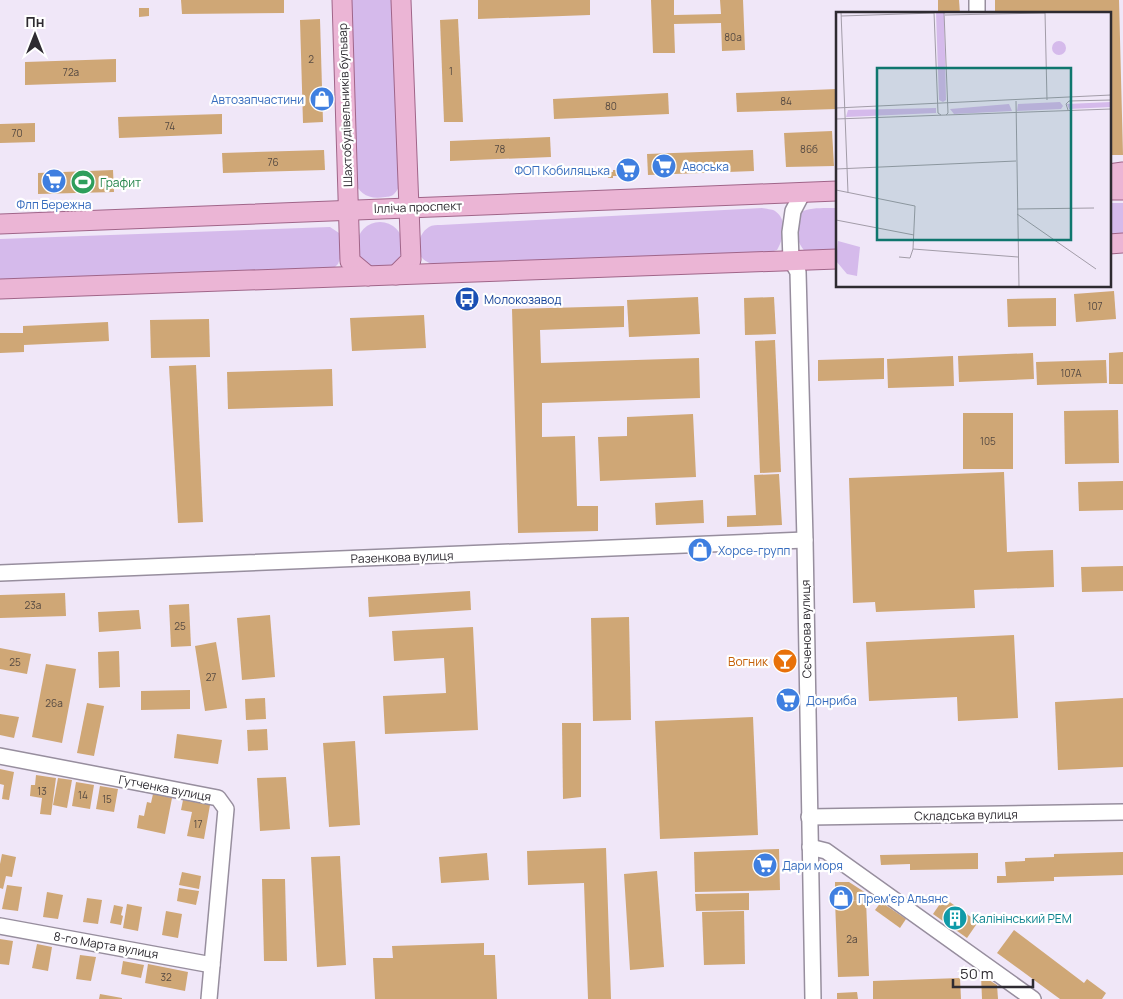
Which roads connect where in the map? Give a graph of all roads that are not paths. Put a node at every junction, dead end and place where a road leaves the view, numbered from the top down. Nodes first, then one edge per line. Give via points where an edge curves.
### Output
1 (342, 0) edge
2 (401, 0) edge
3 (1123, 172) edge
4 (1110, 174) edge
5 (1110, 181) edge
6 (1123, 181) edge
7 (836, 190) edge
8 (1110, 190) edge
9 (1123, 190) edge
10 (803, 192) junction
11 (409, 208) junction
12 (349, 210) junction
13 (0, 224) edge
14 (1123, 243) edge
15 (1110, 244) edge
16 (836, 259) edge
17 (791, 260) junction
18 (396, 275) junction
19 (368, 276) junction
20 (0, 289) edge
21 (805, 540) junction
22 (0, 573) edge
23 (0, 756) edge
24 (1123, 812) edge
25 (809, 817) junction
26 (810, 846) junction
27 (0, 926) edge
28 (212, 965) junction
29 (209, 999) edge
30 (813, 999) edge
31 (1033, 999) edge

1 - 12 main road, Шахтобудівельників бульвар
2 - 11 main road
3 - 4 main road
5 - 6 main road
7 - 10 main road, Ілліча проспект
8 - 9 main road
10 - 11 main road, Ілліча проспект
10 - 17 street, Сєченова вулиця via 793,211
11 - 12 main road, Ілліча проспект
11 - 18 main road via 410,260
12 - 13 main road, Ілліча проспект
12 - 19 main road, Шахтобудівельників бульвар via 350,262
14 - 15 main road
16 - 17 main road
17 - 18 main road
17 - 21 street, Сєченова вулиця via 798,272
18 - 19 main road
19 - 20 main road
21 - 22 street, Разенкова вулиця
21 - 25 street, Сєченова вулиця
23 - 28 street, Гутченка вулиця via 218,798 226,809
24 - 25 street, Складська вулиця
25 - 26 street, Сєченова вулиця
26 - 30 street, Сєченова вулиця
26 - 31 street via 826,851
27 - 28 street, 8-го Марта вулиця
28 - 29 street, Гутченка вулиця

